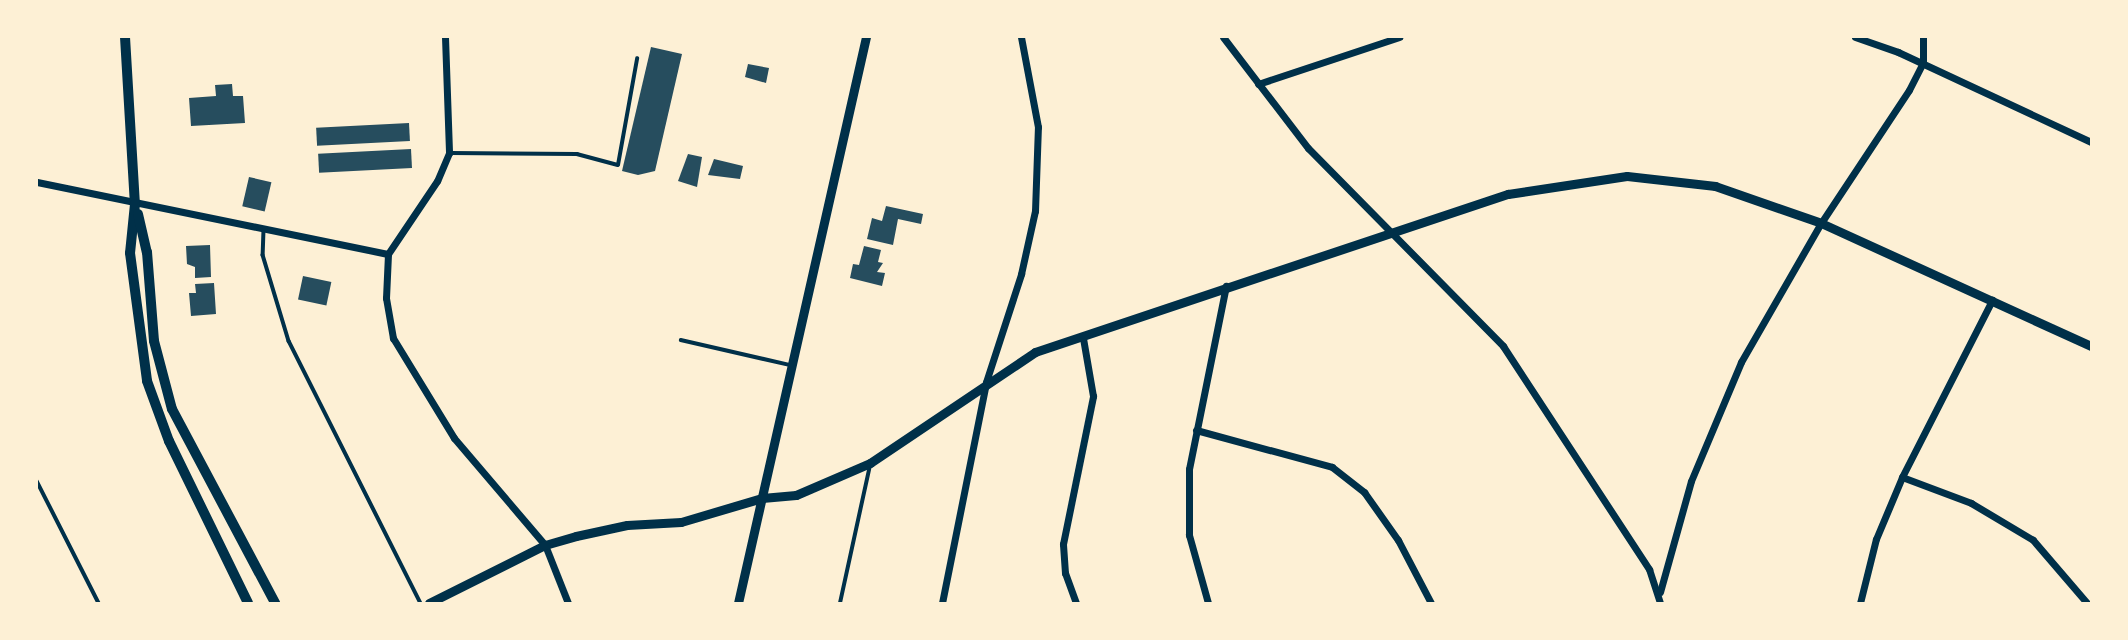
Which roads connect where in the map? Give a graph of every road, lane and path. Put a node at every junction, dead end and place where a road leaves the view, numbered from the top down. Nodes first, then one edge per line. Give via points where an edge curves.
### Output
1 (125, 37) edge
2 (445, 37) edge
3 (866, 37) edge
4 (1021, 37) edge
5 (1223, 37) edge
6 (1399, 37) edge
7 (1855, 37) edge
8 (1923, 37) edge
9 (637, 59) dead end
10 (1923, 63) junction
11 (1258, 84) junction
12 (2091, 142) edge
13 (449, 153) junction
14 (37, 182) edge
15 (135, 204) junction
16 (1821, 223) junction
17 (264, 230) junction
18 (1395, 234) junction
19 (388, 254) junction
20 (1226, 286) junction
21 (1992, 300) junction
22 (1083, 338) junction
23 (681, 340) dead end
24 (2091, 346) edge
25 (792, 365) junction
26 (986, 382) junction
27 (1196, 430) junction
28 (870, 463) junction
29 (1902, 477) junction
30 (37, 481) edge
31 (762, 498) junction
32 (545, 545) junction
33 (1660, 593) junction
34 (99, 603) edge
35 (248, 603) edge
36 (275, 603) edge
37 (421, 603) edge
38 (429, 603) edge
39 (568, 603) edge
40 (738, 603) edge
41 (840, 603) edge
42 (942, 603) edge
43 (1076, 603) edge
44 (1208, 603) edge
45 (1431, 603) edge
46 (1661, 603) edge
47 (1860, 603) edge
48 (2087, 603) edge

1 - 15 main road
2 - 13 street
3 - 25 street
4 - 26 street via 1038,127 1035,211 1021,274
5 - 11 street
6 - 11 street
7 - 10 street
8 - 10 street
9 - 13 lane via 618,165 578,154
10 - 12 street
10 - 16 street
11 - 18 street via 1308,148
13 - 19 street via 437,181
14 - 15 street
15 - 17 street
15 - 35 main road via 130,253 147,381 169,441
15 - 36 main road via 147,252 154,341 168,398
16 - 18 street via 1715,186 1627,176 1508,194
16 - 21 street
16 - 33 street via 1726,396 1691,481
17 - 19 street
17 - 37 lane via 262,255 289,341
18 - 20 street
18 - 33 street via 1503,346 1562,430
19 - 32 street via 386,298 393,338 454,438
20 - 22 street
20 - 27 street
21 - 24 street
21 - 29 street
22 - 26 street via 1035,352
22 - 43 street via 1093,396 1063,544 1065,573
23 - 25 lane
25 - 31 street
26 - 28 street
26 - 42 street
27 - 44 street via 1189,469 1189,535
27 - 45 street via 1332,467 1364,492
28 - 31 street via 796,495
28 - 41 lane
29 - 47 street via 1876,539
29 - 48 street via 1971,503 2033,540
30 - 34 lane
31 - 32 street via 681,522 627,525
31 - 40 street
32 - 38 street
32 - 39 street
33 - 46 street

